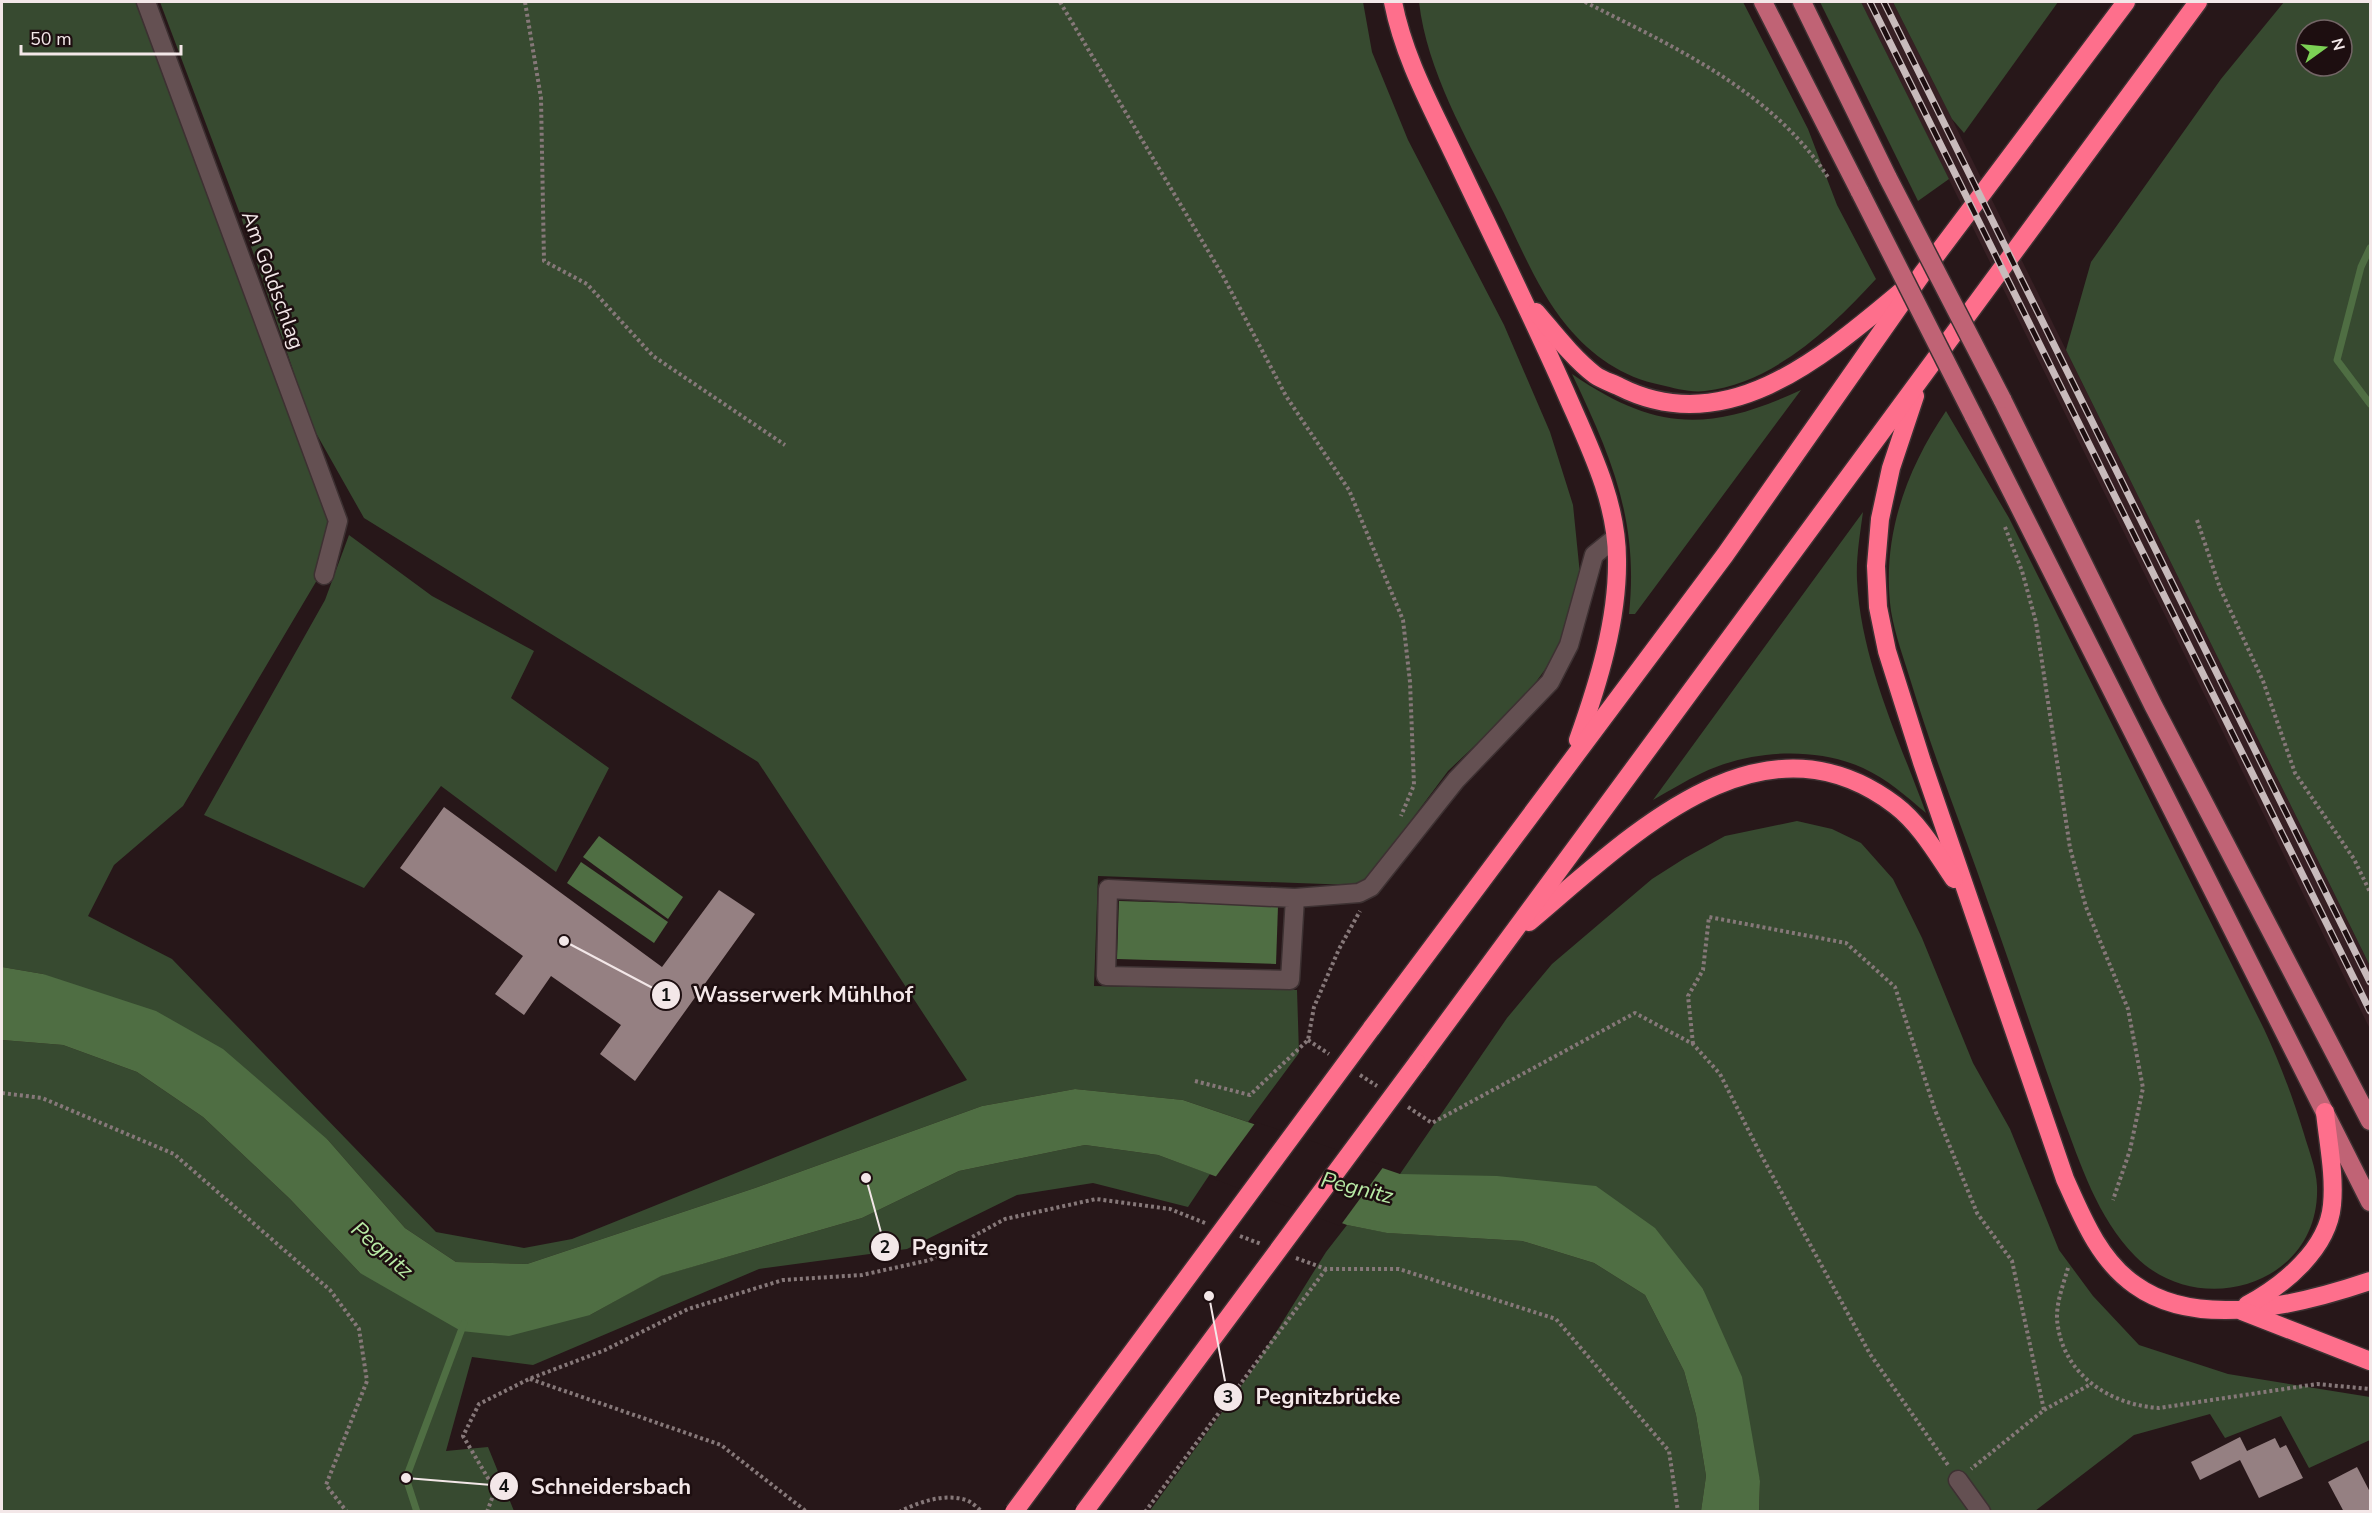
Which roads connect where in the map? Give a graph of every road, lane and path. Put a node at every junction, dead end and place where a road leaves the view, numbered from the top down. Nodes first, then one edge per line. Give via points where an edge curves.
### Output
1 (146, 2) edge
2 (525, 2) edge
3 (1060, 2) edge
4 (1393, 2) edge
5 (1585, 2) edge
6 (1763, 2) edge
7 (1802, 2) edge
8 (2126, 2) edge
9 (2198, 2) edge
10 (1835, 189) dead end
11 (1922, 274) junction
12 (1523, 297) junction
13 (1922, 378) junction
14 (785, 445) dead end
15 (2001, 516) dead end
16 (2197, 520) dead end
17 (1616, 538) junction
18 (324, 575) dead end
19 (1572, 757) junction
20 (1397, 826) dead end
21 (1371, 887) junction
22 (2370, 892) edge
23 (1966, 896) junction
24 (1295, 898) junction
25 (1507, 940) junction
26 (1308, 1040) junction
27 (1694, 1044) junction
28 (1336, 1059) dead end
29 (1355, 1072) dead end
30 (1195, 1082) dead end
31 (1384, 1091) dead end
32 (2, 1093) edge
33 (1403, 1104) dead end
34 (2325, 1112) junction
35 (2370, 1121) edge
36 (2113, 1200) dead end
37 (2370, 1202) edge
38 (1214, 1226) dead end
39 (1236, 1235) dead end
40 (1270, 1247) dead end
41 (1292, 1256) dead end
42 (2068, 1268) dead end
43 (1326, 1269) junction
44 (2370, 1281) edge
45 (2238, 1310) junction
46 (2370, 1361) edge
47 (529, 1379) junction
48 (2091, 1384) junction
49 (2370, 1389) edge
50 (2044, 1410) junction
51 (1958, 1480) junction
52 (347, 1512) edge
53 (488, 1512) edge
54 (807, 1512) edge
55 (899, 1512) edge
56 (982, 1512) edge
57 (1014, 1512) edge
58 (1084, 1512) edge
59 (1145, 1512) edge
60 (1678, 1512) edge
61 (1981, 1512) edge

1 - 18 street, Am Goldschlag via 338,521
2 - 14 path via 541,98 544,261 587,284 653,356
3 - 20 path via 1223,276 1286,396 1349,490 1398,609 1410,682 1414,785
4 - 12 highway via 1408,58
5 - 10 path via 1729,79 1775,117
6 - 34 main road, bridge
7 - 35 main road, bridge via 2153,705
8 - 11 highway
9 - 13 highway
11 - 12 highway via 1806,365 1773,384 1702,405 1668,404 1635,395 1596,375
11 - 19 highway via 1725,555
12 - 17 highway via 1599,472
13 - 23 highway via 1891,468 1880,519 1878,607 1887,651
13 - 25 highway
15 - 36 path via 2036,622 2070,848 2086,907 2128,1010 2143,1088 2130,1150
16 - 22 path via 2220,588 2263,681 2295,773 2354,860
17 - 19 highway via 1613,611 1591,705
17 - 21 street via 1594,555 1569,645 1550,682 1456,780
19 - 57 highway, bridge
21 - 24 street via 1359,893
21 - 26 path via 1314,1007
23 - 25 highway via 1926,838 1896,806 1857,781 1808,768 1770,769 1733,777 1693,794 1654,820
23 - 45 highway via 2065,1179 2098,1247 2135,1285 2163,1300 2192,1308
24 - 24 street via 1108,889 1106,976 1290,980
25 - 58 highway, bridge
26 - 28 path
26 - 30 path via 1250,1095
27 - 33 path via 1635,1012 1432,1124
27 - 50 path via 1688,996 1703,969 1709,917 1846,943 1895,987 1935,1110 1977,1213 2012,1261
27 - 51 path via 1720,1074 1870,1354
29 - 31 path
32 - 52 path via 42,1098 174,1154 330,1290 359,1329 367,1381 326,1485
34 - 37 main road
34 - 45 highway via 2332,1207 2322,1237 2285,1280
38 - 47 path via 1170,1209 1096,1199 1005,1219 930,1260 862,1275 783,1280 688,1309 605,1350
39 - 40 path
41 - 43 path
42 - 48 path via 2058,1301 2058,1327 2076,1368
43 - 59 path
43 - 60 path via 1399,1269 1556,1319 1669,1451
44 - 45 highway via 2312,1298
45 - 46 highway
47 - 53 path via 479,1404 463,1436 495,1490
47 - 54 path via 721,1445
48 - 49 path via 2115,1400 2135,1407 2159,1408 2317,1384
48 - 50 path
50 - 51 path
51 - 61 street
55 - 56 path via 920,1502 940,1499 967,1500

